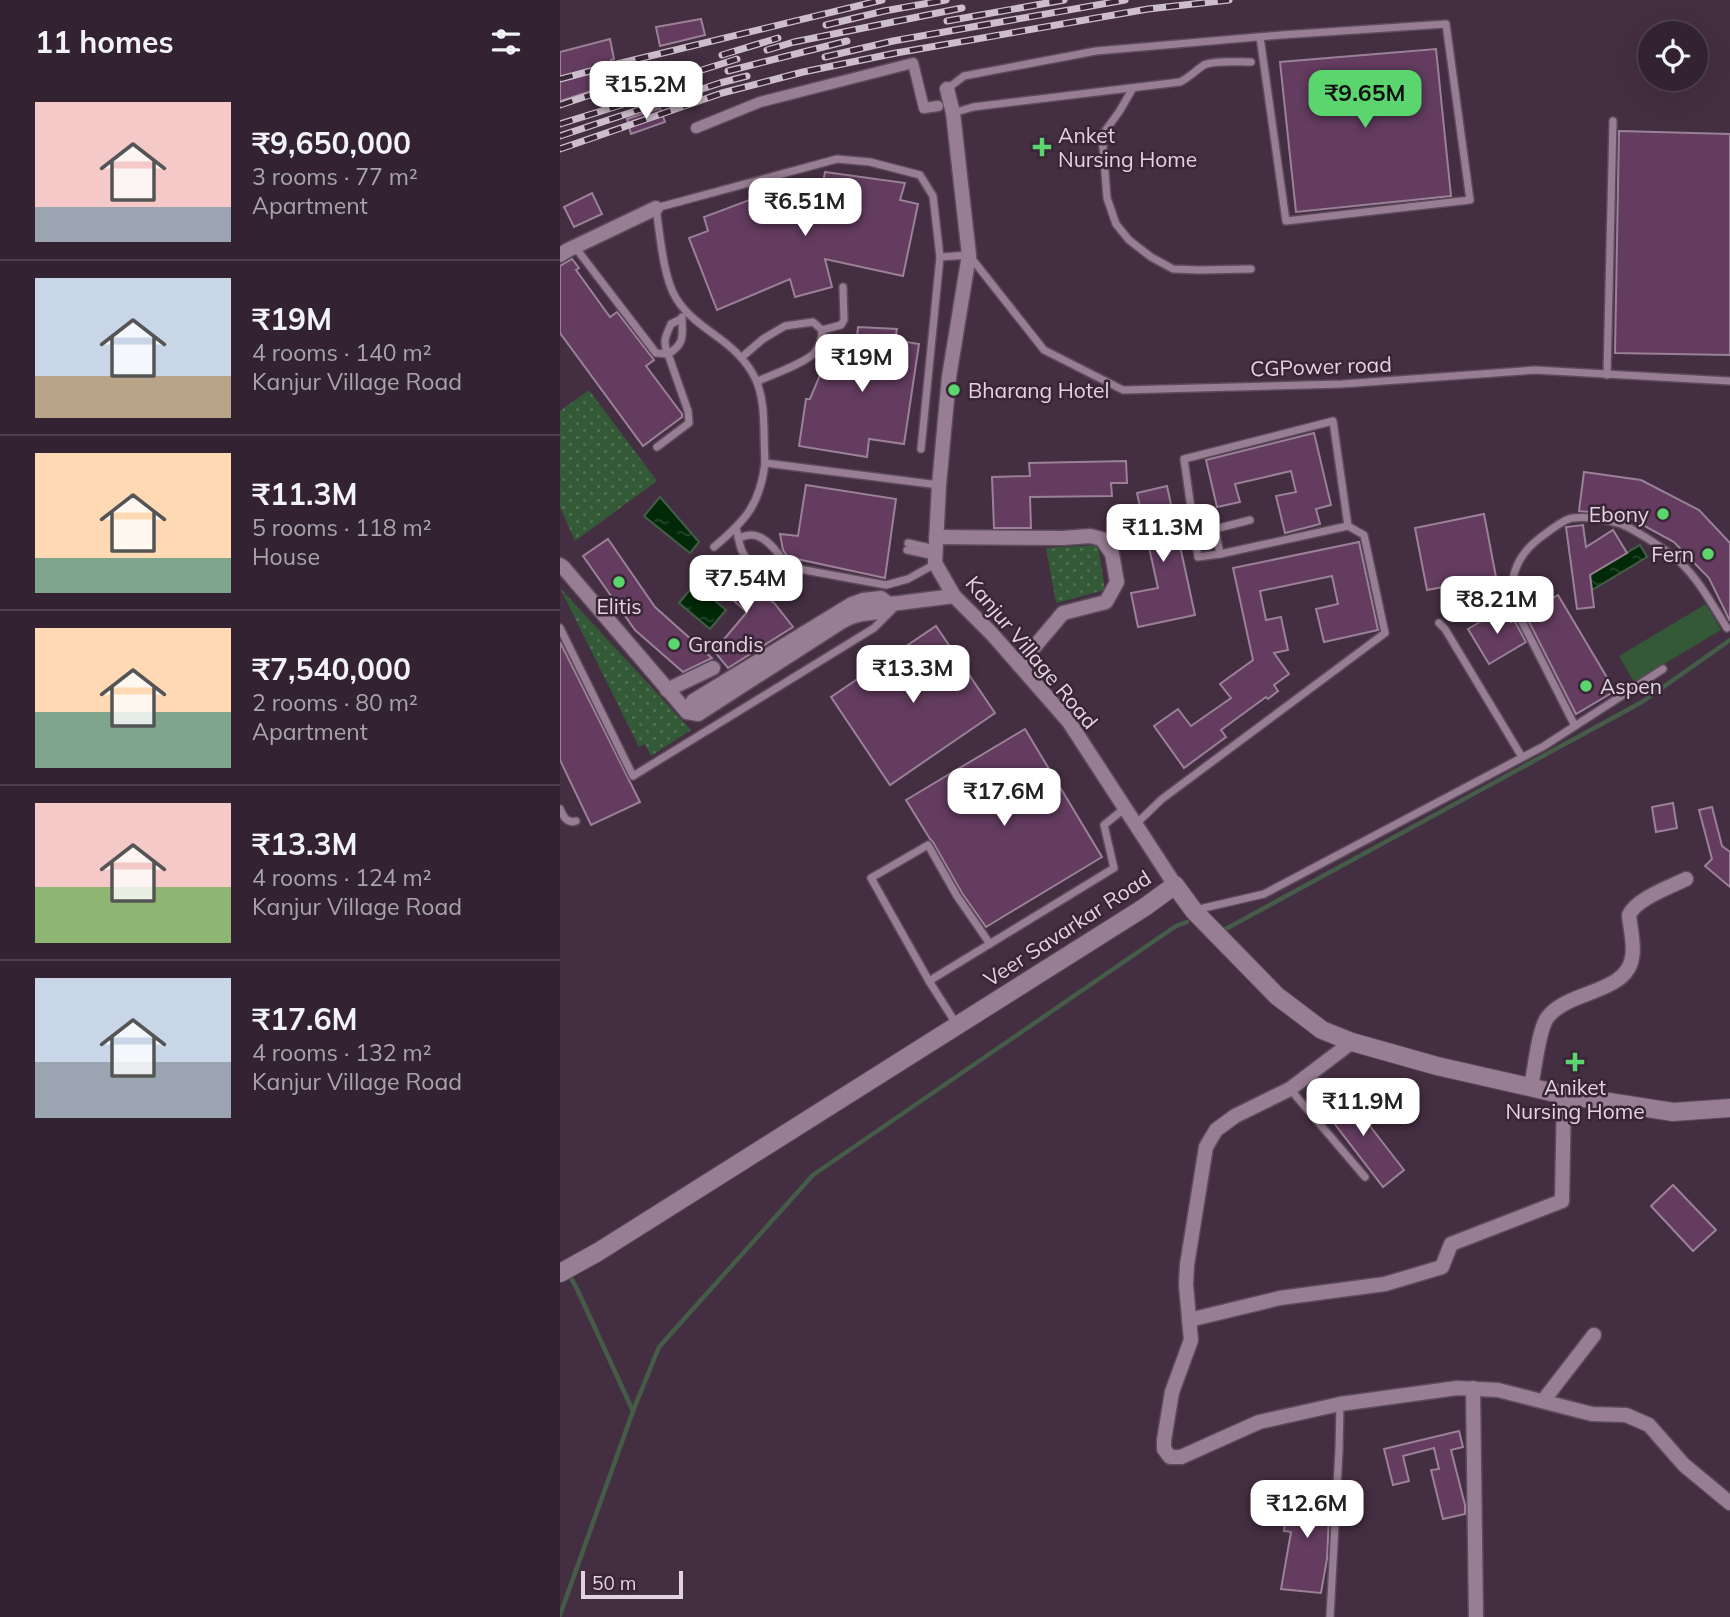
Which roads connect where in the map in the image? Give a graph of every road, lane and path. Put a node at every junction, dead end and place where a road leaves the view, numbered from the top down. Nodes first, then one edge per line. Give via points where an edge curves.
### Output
1 (1260, 37) junction
2 (1251, 62) dead end
3 (1133, 88) junction
4 (947, 89) joint
5 (938, 106) dead end
6 (953, 113) junction
7 (1613, 121) dead end
8 (696, 128) dead end
9 (656, 208) junction
10 (575, 247) junction
11 (969, 255) junction
12 (560, 256) edge
13 (940, 257) junction
14 (1251, 269) dead end
15 (843, 287) dead end
16 (685, 310) junction
17 (681, 319) junction
18 (822, 330) junction
19 (668, 354) junction
20 (742, 357) junction
21 (1607, 375) junction
22 (758, 381) junction
23 (1730, 381) edge
24 (657, 447) dead end
25 (921, 449) dead end
26 (765, 463) junction
27 (939, 485) junction
28 (1250, 520) dead end
29 (1348, 526) junction
30 (736, 528) junction
31 (738, 538) junction
32 (714, 547) dead end
33 (908, 547) dead end
34 (936, 552) junction
35 (1220, 554) junction
36 (560, 565) edge
37 (799, 569) dead end
38 (954, 596) junction
39 (894, 604) junction
40 (1438, 623) dead end
41 (560, 628) edge
42 (1727, 628) dead end
43 (1019, 665) junction
44 (713, 668) dead end
45 (1663, 669) dead end
46 (667, 690) junction
47 (1575, 726) junction
48 (1522, 757) junction
49 (1125, 808) junction
50 (560, 809) edge
51 (576, 821) dead end
52 (1136, 825) junction
53 (1686, 879) dead end
54 (1171, 888) junction
55 (1194, 911) junction
56 (990, 944) junction
57 (929, 981) junction
58 (958, 1025) junction
59 (1352, 1042) junction
60 (1531, 1086) junction
61 (1290, 1089) junction
62 (1564, 1095) junction
63 (1730, 1108) edge
64 (1365, 1177) dead end
65 (560, 1273) edge
66 (1189, 1320) junction
67 (1594, 1335) dead end
68 (1473, 1388) junction
69 (1543, 1401) junction
70 (1340, 1404) junction
71 (1730, 1503) edge
72 (1330, 1617) edge
73 (1476, 1617) edge

1 - 1 lane via 1446,24 1470,200 1286,220
1 - 4 lane via 1096,51 964,76
2 - 3 lane via 1209,63 1180,82
3 - 6 lane
3 - 14 lane via 1102,135 1107,198 1116,224 1129,240 1173,269
4 - 6 street
5 - 8 street via 925,108 913,63 760,102
6 - 11 street
7 - 21 lane
9 - 10 street
9 - 13 lane via 837,159 870,162 920,176 933,196
9 - 16 lane via 668,277
10 - 12 street
10 - 19 lane via 656,352
11 - 13 lane
11 - 21 lane, CGPower road via 1044,351 1123,390 1342,384 1535,370
11 - 27 street via 949,377
13 - 25 lane
15 - 18 lane via 844,320 841,326
16 - 17 lane
16 - 20 lane
17 - 19 lane via 681,344
17 - 19 lane via 671,324 666,337
18 - 20 lane via 813,322 785,326
18 - 22 lane via 822,339 809,358
19 - 24 lane via 689,423
20 - 22 lane
21 - 23 lane, CGPower road
22 - 26 lane via 765,417
26 - 27 lane
26 - 30 lane via 754,505
27 - 34 street
28 - 35 lane via 1215,529
29 - 35 lane
29 - 35 lane via 1333,421 1184,459 1198,557
29 - 52 lane via 1364,535 1385,633 1163,799
30 - 31 lane
30 - 32 lane
31 - 31 lane via 754,569 769,579 785,574 787,566 778,552 763,540 753,535
33 - 34 lane
34 - 37 lane via 908,579 886,585
34 - 38 street, Kanjur Village Road
34 - 43 street via 1102,538 1112,554 1118,582 1106,602 1063,613
36 - 46 street
38 - 39 street
38 - 43 street, Kanjur Village Road
39 - 41 lane via 874,628 632,779
39 - 46 street via 881,598 852,604 698,714 687,712
40 - 48 lane via 1446,629
42 - 47 lane via 1680,562 1622,524 1570,517 1528,548 1510,584 1512,602
43 - 49 street, Kanjur Village Road via 1069,722
44 - 46 street
45 - 47 lane
47 - 48 lane
48 - 55 lane via 1264,894
49 - 52 street, Kanjur Village Road
49 - 56 lane via 1104,825 1114,868
50 - 51 lane via 568,821
52 - 54 street, Kanjur Village Road
53 - 60 street via 1632,908 1633,957 1625,974 1548,1017
54 - 55 street, Veer Savarkar Road
54 - 58 street, Veer Savarkar Road
55 - 59 street, Veer Savarkar Road via 1277,996 1322,1030
56 - 57 lane
56 - 57 lane via 928,845 871,878
57 - 58 lane
58 - 65 street, Veer Savarkar Road
59 - 60 street, Veer Savarkar Road
59 - 61 street
60 - 62 street, Veer Savarkar Road
61 - 64 lane
61 - 66 street via 1236,1116 1216,1130 1206,1146 1186,1284
62 - 63 street, Veer Savarkar Road via 1673,1112
62 - 66 street via 1562,1201 1451,1244 1442,1266 1385,1284 1280,1298
66 - 70 street via 1191,1340 1172,1392 1164,1440 1170,1457 1181,1457 1259,1422
67 - 69 street
68 - 69 street
68 - 70 street
68 - 73 street
69 - 71 street via 1592,1414 1626,1415 1649,1425 1684,1465
70 - 72 lane

